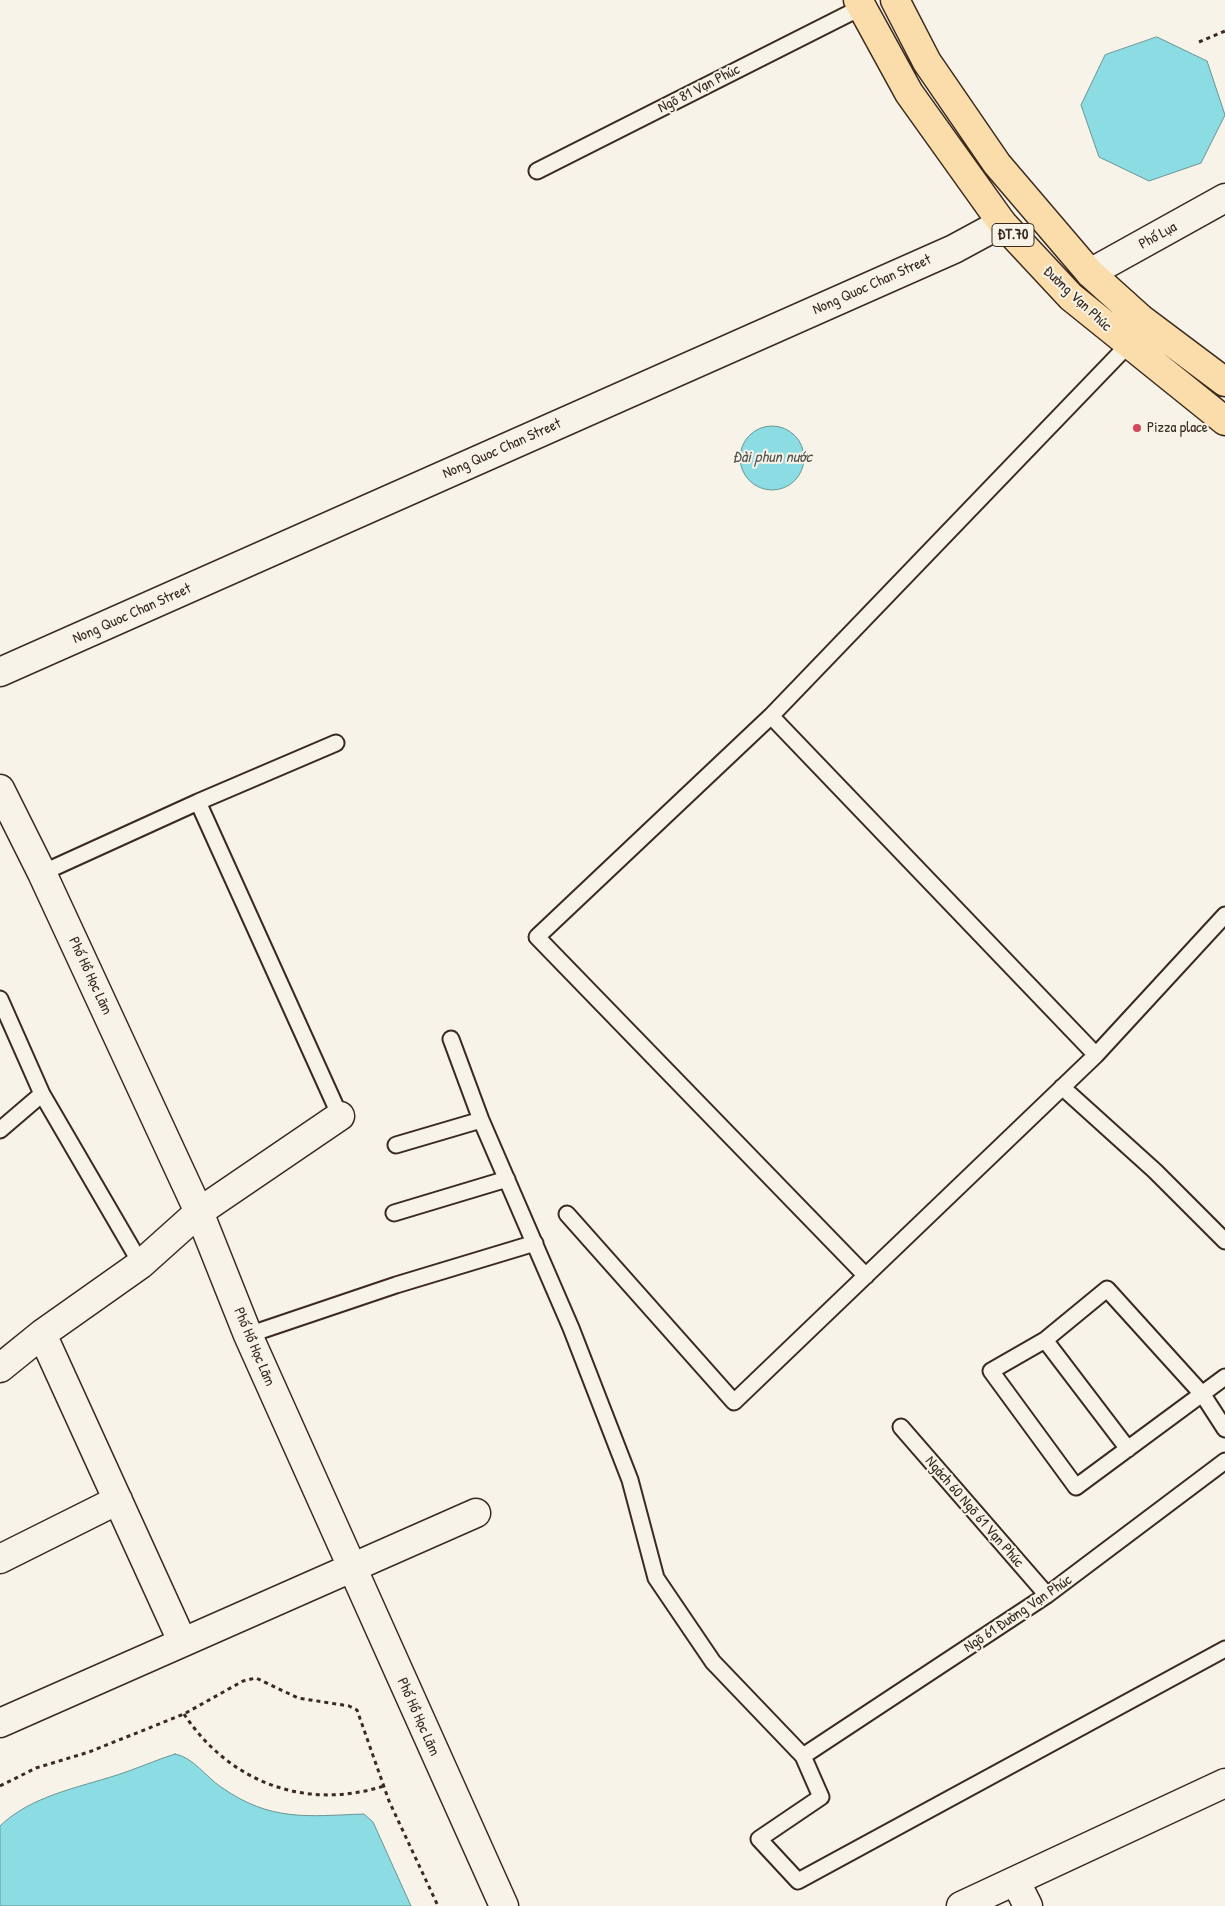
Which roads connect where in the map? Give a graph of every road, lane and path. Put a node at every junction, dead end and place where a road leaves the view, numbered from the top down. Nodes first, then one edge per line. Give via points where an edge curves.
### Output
1 (895, 0) edge
2 (865, 2) edge
3 (1224, 31) edge
4 (1199, 42) dead end
5 (537, 171) dead end
6 (1225, 198) edge
7 (1002, 222) junction
8 (1090, 274) junction
9 (1128, 345) junction
10 (1225, 382) edge
11 (1225, 421) edge
12 (0, 672) edge
13 (771, 716) junction
14 (336, 742) dead end
15 (0, 789) edge
16 (198, 802) junction
17 (42, 873) junction
18 (1223, 922) edge
19 (0, 999) edge
20 (451, 1040) dead end
21 (1096, 1055) junction
22 (1062, 1087) junction
23 (42, 1094) junction
24 (340, 1116) joint
25 (481, 1120) junction
26 (0, 1130) edge
27 (396, 1145) dead end
28 (507, 1179) junction
29 (199, 1212) junction
30 (394, 1213) dead end
31 (567, 1214) dead end
32 (1225, 1241) edge
33 (535, 1243) junction
34 (141, 1264) junction
35 (866, 1276) junction
36 (42, 1334) junction
37 (248, 1335) junction
38 (1046, 1340) junction
39 (0, 1368) edge
40 (1225, 1377) edge
41 (1203, 1395) junction
42 (901, 1427) dead end
43 (1225, 1429) edge
44 (1128, 1449) junction
45 (1225, 1461) edge
46 (118, 1500) junction
47 (476, 1513) dead end
48 (0, 1559) edge
49 (350, 1567) junction
50 (1047, 1595) junction
51 (182, 1641) junction
52 (1225, 1649) edge
53 (184, 1714) junction
54 (0, 1723) edge
55 (803, 1756) junction
56 (1225, 1783) edge
57 (0, 1786) edge
58 (384, 1786) junction
59 (1016, 1882) junction
60 (438, 1906) edge
61 (504, 1906) edge
62 (960, 1906) edge
63 (1028, 1906) edge

1 - 8 main road, Đường Vạn Phúc / ĐT.70 via 927,62 997,164
2 - 5 lane, Ngõ 81 Vạn Phúc
2 - 7 main road, Đường Vạn Phúc / ĐT.70 via 909,92
3 - 4 path
6 - 8 street, Phố Lụa
7 - 9 main road, Đường Vạn Phúc / ĐT.70 via 1071,297
7 - 12 street, Nong Quoc Chan Street via 954,248
8 - 10 main road, Đường Vạn Phúc / ĐT.70 via 1141,319
9 - 11 main road, Đường Vạn Phúc / ĐT.70
9 - 13 lane
13 - 21 lane
13 - 35 lane via 536,936
14 - 16 lane
15 - 17 street, Phố Hồ Học Lãm
16 - 17 lane
16 - 24 lane
17 - 29 street, Phố Hồ Học Lãm
18 - 21 lane
19 - 23 lane
20 - 25 lane
21 - 22 lane
22 - 32 lane via 1155,1171
22 - 35 lane
23 - 26 lane
23 - 34 lane
24 - 29 street
25 - 27 lane
25 - 28 lane
28 - 30 lane
28 - 33 lane
29 - 34 street
29 - 37 street, Phố Hồ Học Lãm
31 - 35 lane via 734,1402
33 - 37 lane
33 - 55 lane via 630,1480 656,1578 713,1662
34 - 36 street
36 - 39 street
36 - 46 street
37 - 49 street, Phố Hồ Học Lãm
38 - 41 lane via 1106,1289
38 - 44 lane
38 - 44 lane via 991,1371 1076,1487
40 - 41 lane
41 - 43 lane
41 - 44 lane
42 - 50 lane, Ngách 60 Ngõ 61 Vạn Phúc
45 - 50 lane, Ngõ 61 Đường Vạn Phúc
46 - 48 street
46 - 51 street
47 - 49 street
49 - 51 street
49 - 61 street, Phố Hồ Học Lãm
50 - 55 lane, Ngõ 61 Đường Vạn Phúc
51 - 54 street
52 - 55 lane via 798,1882 759,1839 821,1797
53 - 57 path via 89,1752 36,1768
53 - 58 path via 218,1754 268,1785 308,1794 345,1793
53 - 58 path via 242,1681 256,1678 298,1698 350,1706 357,1710
56 - 59 street
58 - 60 path
59 - 62 street
59 - 63 street

